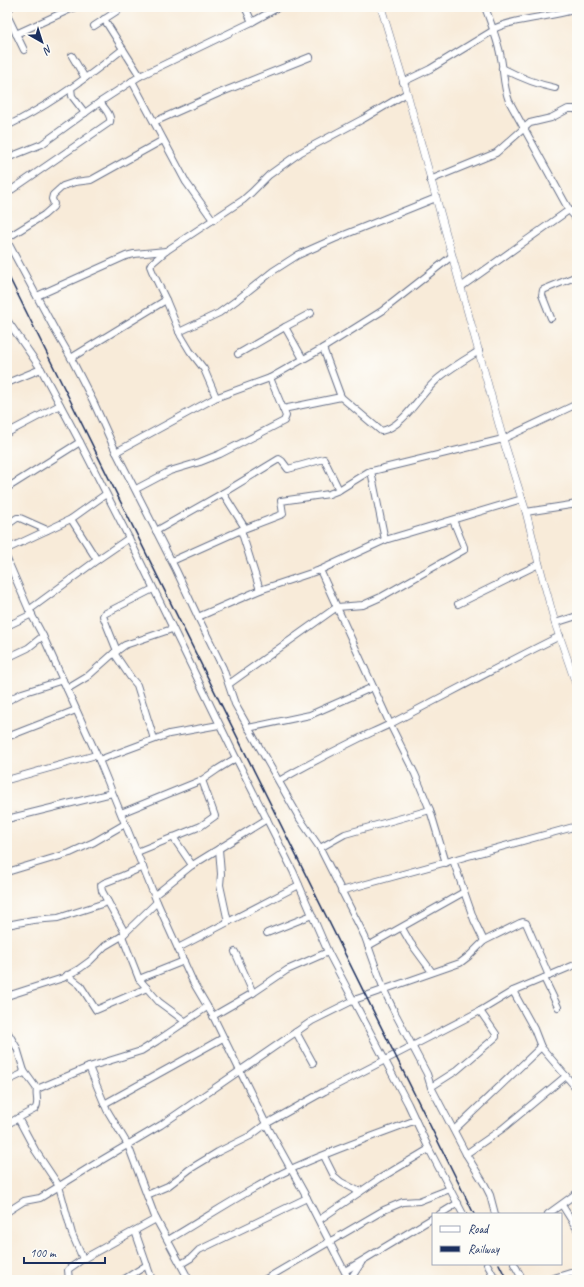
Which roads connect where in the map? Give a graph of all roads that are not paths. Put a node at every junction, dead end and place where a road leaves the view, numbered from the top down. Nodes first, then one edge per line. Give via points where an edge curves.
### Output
1 (11, 7) edge
2 (75, 7) edge
3 (122, 7) edge
4 (245, 7) edge
5 (279, 7) edge
6 (381, 7) edge
7 (485, 7) edge
8 (577, 9) edge
9 (7, 10) edge
10 (7, 15) edge
11 (104, 19) junction
12 (252, 22) junction
13 (94, 26) dead end
14 (494, 29) junction
15 (16, 34) junction
16 (123, 49) junction
17 (24, 50) dead end
18 (72, 56) dead end
19 (310, 57) dead end
20 (502, 68) junction
21 (140, 76) junction
22 (85, 78) junction
23 (132, 81) junction
24 (403, 82) junction
25 (71, 88) junction
26 (555, 88) dead end
27 (407, 93) junction
28 (62, 94) junction
29 (72, 96) junction
30 (100, 102) junction
31 (577, 110) edge
32 (85, 113) junction
33 (154, 122) junction
34 (7, 126) edge
35 (524, 127) junction
36 (163, 140) junction
37 (7, 158) edge
38 (430, 180) junction
39 (7, 193) edge
40 (436, 198) junction
41 (569, 210) junction
42 (576, 217) edge
43 (213, 220) junction
44 (577, 225) edge
45 (7, 238) edge
46 (7, 241) edge
47 (166, 251) junction
48 (452, 256) junction
49 (577, 276) edge
50 (461, 288) junction
51 (37, 296) junction
52 (166, 300) junction
53 (311, 313) dead end
54 (551, 318) dead end
55 (7, 320) edge
56 (285, 327) junction
57 (179, 332) junction
58 (323, 348) junction
59 (479, 351) junction
60 (238, 354) dead end
61 (71, 358) junction
62 (303, 359) junction
63 (41, 369) junction
64 (270, 378) junction
65 (7, 383) edge
66 (341, 397) junction
67 (216, 398) junction
68 (60, 404) junction
69 (577, 404) edge
70 (283, 409) junction
71 (7, 434) edge
72 (503, 439) junction
73 (80, 442) junction
74 (116, 452) junction
75 (371, 471) junction
76 (7, 488) edge
77 (136, 489) junction
78 (339, 490) junction
79 (223, 493) junction
80 (106, 494) junction
81 (522, 498) junction
82 (577, 504) edge
83 (526, 512) junction
84 (71, 519) junction
85 (453, 520) junction
86 (7, 525) edge
87 (243, 529) junction
88 (47, 530) junction
89 (156, 531) junction
90 (129, 538) junction
91 (385, 540) junction
92 (7, 549) edge
93 (7, 559) edge
94 (97, 560) junction
95 (172, 561) junction
96 (539, 564) junction
97 (320, 570) junction
98 (153, 589) junction
99 (260, 590) junction
100 (458, 604) dead end
101 (337, 607) junction
102 (31, 612) junction
103 (577, 616) edge
104 (198, 617) junction
105 (555, 623) junction
106 (7, 626) edge
107 (172, 628) junction
108 (43, 636) junction
109 (560, 636) junction
110 (116, 652) junction
111 (7, 658) edge
112 (63, 680) junction
113 (229, 684) junction
114 (374, 687) junction
115 (577, 687) edge
116 (67, 689) junction
117 (7, 701) edge
118 (76, 710) junction
119 (219, 724) junction
120 (390, 724) junction
121 (248, 728) junction
122 (7, 737) edge
123 (154, 739) junction
124 (98, 758) junction
125 (236, 758) junction
126 (7, 780) edge
127 (202, 780) junction
128 (279, 781) junction
129 (112, 793) junction
130 (430, 810) junction
131 (121, 813) junction
132 (7, 818) edge
133 (267, 819) junction
134 (125, 824) junction
135 (577, 826) edge
136 (173, 837) junction
137 (320, 848) junction
138 (219, 849) junction
139 (137, 852) junction
140 (453, 860) junction
141 (446, 863) junction
142 (192, 865) junction
143 (143, 867) junction
144 (7, 872) edge
145 (299, 885) junction
146 (341, 891) junction
147 (464, 892) junction
148 (156, 898) junction
149 (108, 902) junction
150 (312, 915) junction
151 (228, 922) junction
152 (7, 925) edge
153 (402, 928) junction
154 (267, 934) dead end
155 (123, 935) junction
156 (484, 941) junction
157 (368, 946) junction
158 (178, 948) junction
159 (235, 952) dead end
160 (328, 952) junction
161 (184, 961) junction
162 (577, 964) edge
163 (432, 972) junction
164 (67, 976) junction
165 (546, 977) junction
166 (139, 980) junction
167 (147, 988) junction
168 (384, 990) junction
169 (513, 991) junction
170 (253, 993) junction
171 (7, 996) edge
172 (354, 1000) junction
173 (207, 1007) junction
174 (558, 1007) dead end
175 (480, 1011) junction
176 (212, 1016) junction
177 (186, 1022) junction
178 (7, 1031) edge
179 (296, 1032) junction
180 (223, 1038) junction
181 (412, 1046) junction
182 (541, 1046) junction
183 (385, 1060) junction
184 (313, 1063) dead end
185 (89, 1067) junction
186 (24, 1071) junction
187 (239, 1071) junction
188 (566, 1076) junction
189 (7, 1081) edge
190 (431, 1087) junction
191 (37, 1089) junction
192 (577, 1089) edge
193 (104, 1104) junction
194 (18, 1118) junction
195 (416, 1120) junction
196 (7, 1123) edge
197 (266, 1124) junction
198 (454, 1130) junction
199 (128, 1145) junction
200 (429, 1149) junction
201 (466, 1154) junction
202 (324, 1156) junction
203 (292, 1169) junction
204 (59, 1186) junction
205 (450, 1189) junction
206 (360, 1192) junction
207 (577, 1193) edge
208 (147, 1195) junction
209 (308, 1198) junction
210 (458, 1203) junction
211 (562, 1205) junction
212 (7, 1212) edge
213 (442, 1213) edge
214 (463, 1213) edge
215 (495, 1213) edge
216 (550, 1213) edge
217 (156, 1219) junction
218 (432, 1219) edge
219 (319, 1220) junction
220 (577, 1229) edge
221 (135, 1231) junction
222 (168, 1240) junction
223 (329, 1242) junction
224 (84, 1258) junction
225 (362, 1262) junction
226 (181, 1264) junction
227 (147, 1265) junction
228 (488, 1265) edge
229 (515, 1265) edge
230 (345, 1271) junction
231 (577, 1271) edge
232 (567, 1277) edge
233 (69, 1280) edge
234 (123, 1280) edge
235 (152, 1280) edge
236 (189, 1280) edge
237 (264, 1280) edge
238 (349, 1280) edge
239 (496, 1280) edge
240 (524, 1280) edge
241 (547, 1280) edge

1 - 9 street
2 - 15 street
3 - 11 street
4 - 12 street
5 - 12 street
6 - 24 street
7 - 14 street
8 - 14 street via 517,21
10 - 15 street
11 - 13 street
11 - 16 street
12 - 21 street
14 - 20 street
14 - 24 street via 430,69
15 - 17 street
16 - 21 street
16 - 22 street
18 - 22 street
19 - 33 street
20 - 26 street via 537,84
20 - 35 street via 509,101
21 - 23 street
22 - 25 street
23 - 30 street
23 - 33 street
24 - 27 street
25 - 28 street
25 - 29 street
27 - 38 street
27 - 43 street via 301,152
28 - 29 street
28 - 34 street
29 - 32 street
30 - 32 street
30 - 39 street via 110,116 110,122
31 - 35 street via 568,109 551,118 530,122
32 - 37 street via 42,144
33 - 36 street
35 - 38 street via 496,153
35 - 41 street
36 - 43 street via 186,182
36 - 45 street via 91,180 64,186 53,195 53,207
38 - 40 street
40 - 48 street
40 - 57 street via 298,255 219,313
41 - 42 street
41 - 50 street
42 - 44 street
43 - 47 street
46 - 51 street
47 - 51 street via 126,256
47 - 52 street via 150,266
48 - 50 street
48 - 58 street via 382,310
49 - 54 street via 543,290 542,295
50 - 59 street
51 - 61 street
52 - 57 street
52 - 61 street
53 - 56 street
55 - 63 street
56 - 60 street
56 - 62 street
57 - 67 street via 204,369
58 - 62 street
58 - 66 street
59 - 66 street via 440,377 400,420 386,430 381,431
59 - 72 street
61 - 74 street
62 - 64 street
63 - 65 street
63 - 68 street
64 - 67 street
64 - 70 street
66 - 70 street
67 - 74 street
68 - 71 street
68 - 73 street
69 - 72 street
70 - 77 street via 286,416 284,421 220,454 170,471
72 - 75 street
72 - 81 street
73 - 76 street
73 - 80 street
74 - 77 street
75 - 78 street
75 - 91 street
77 - 89 street
78 - 79 street via 324,459 288,469 279,459
78 - 87 street via 329,494 281,500 283,514
79 - 87 street
79 - 89 street
80 - 84 street
80 - 90 street
81 - 83 street
81 - 85 street
82 - 83 street
83 - 96 street
84 - 88 street
84 - 94 street
85 - 91 street
85 - 101 street via 464,550 381,598 363,605
86 - 88 street via 20,518
87 - 95 street
87 - 99 street
88 - 92 street
89 - 95 street
90 - 94 street
90 - 98 street
91 - 97 street
93 - 102 street
94 - 102 street
95 - 104 street
96 - 100 street
96 - 105 street
97 - 99 street
97 - 101 street
98 - 107 street
98 - 110 street via 104,614
99 - 104 street
101 - 113 street
101 - 114 street
102 - 106 street
102 - 108 street
103 - 105 street
104 - 113 street
105 - 109 street
107 - 110 street via 125,645
107 - 119 street
108 - 111 street via 28,648
108 - 112 street
109 - 115 street
109 - 120 street
110 - 116 street via 87,677
110 - 123 street via 137,685
112 - 116 street
112 - 117 street via 22,693
113 - 121 street via 235,704
114 - 120 street
114 - 121 street via 310,715
116 - 118 street
118 - 122 street
118 - 124 street
119 - 123 street
119 - 125 street
120 - 128 street
120 - 130 street
121 - 128 street
123 - 124 street
124 - 126 street
124 - 129 street
125 - 127 street
125 - 133 street
127 - 131 street
127 - 136 street via 214,816 201,826
128 - 137 street
129 - 131 street
129 - 132 street
130 - 137 street via 345,834
130 - 141 street
131 - 134 street
133 - 138 street
133 - 145 street
134 - 139 street
134 - 144 street via 70,853
135 - 140 street
136 - 139 street
136 - 142 street
137 - 146 street
138 - 142 street
138 - 151 street via 220,885
139 - 143 street
140 - 141 street
140 - 147 street
141 - 146 street
142 - 148 street
143 - 148 street
143 - 149 street via 101,885
145 - 150 street
145 - 151 street
146 - 157 street
147 - 153 street
147 - 156 street
148 - 155 street
148 - 158 street
149 - 152 street via 58,918
149 - 155 street
150 - 154 street
150 - 160 street
151 - 158 street
153 - 157 street
153 - 163 street
155 - 164 street
155 - 166 street
156 - 163 street via 460,963
156 - 165 street via 520,923 526,923
157 - 168 street
158 - 161 street
159 - 170 street
160 - 170 street via 287,970
160 - 172 street
161 - 166 street
161 - 173 street
162 - 165 street
163 - 168 street
164 - 167 street via 80,985 96,1010
164 - 171 street
165 - 169 street
165 - 174 street
166 - 167 street
167 - 177 street via 163,1005
168 - 172 street
168 - 181 street
169 - 175 street
169 - 182 street
170 - 176 street
172 - 179 street
172 - 183 street
173 - 176 street
173 - 177 street
175 - 181 street
175 - 190 street via 496,1037 456,1072
176 - 180 street
177 - 185 street via 141,1051
178 - 186 street
179 - 184 street
179 - 187 street
180 - 187 street
180 - 193 street
181 - 183 street
181 - 190 street
182 - 188 street
182 - 198 street
183 - 195 street
183 - 197 street
185 - 191 street
185 - 193 street
186 - 189 street
186 - 191 street
187 - 197 street
187 - 199 street
188 - 192 street
188 - 201 street via 502,1129
190 - 198 street
191 - 194 street via 37,1107
193 - 199 street
194 - 196 street
194 - 204 street
195 - 200 street
195 - 202 street
197 - 203 street
197 - 208 street via 250,1136 190,1169 168,1186
198 - 201 street
199 - 204 street
199 - 208 street
200 - 205 street
200 - 206 street
201 - 215 street via 488,1190
202 - 203 street
202 - 206 street via 334,1176
203 - 209 street
203 - 222 street via 215,1210
204 - 212 street via 40,1198 24,1201
204 - 224 street via 72,1234
205 - 210 street
205 - 223 street via 419,1201 403,1202 384,1210
206 - 219 street
207 - 211 street
208 - 217 street
209 - 219 street
209 - 226 street via 198,1250
210 - 213 street
210 - 214 street
211 - 216 street
211 - 220 street
217 - 221 street
217 - 222 street
218 - 225 street
219 - 223 street
221 - 224 street
221 - 227 street
222 - 226 street
223 - 230 street
223 - 237 street
224 - 233 street via 68,1270
225 - 230 street
225 - 238 street
226 - 236 street
227 - 234 street
227 - 235 street
228 - 239 street
229 - 240 street
230 - 238 street
231 - 232 street
232 - 241 street

